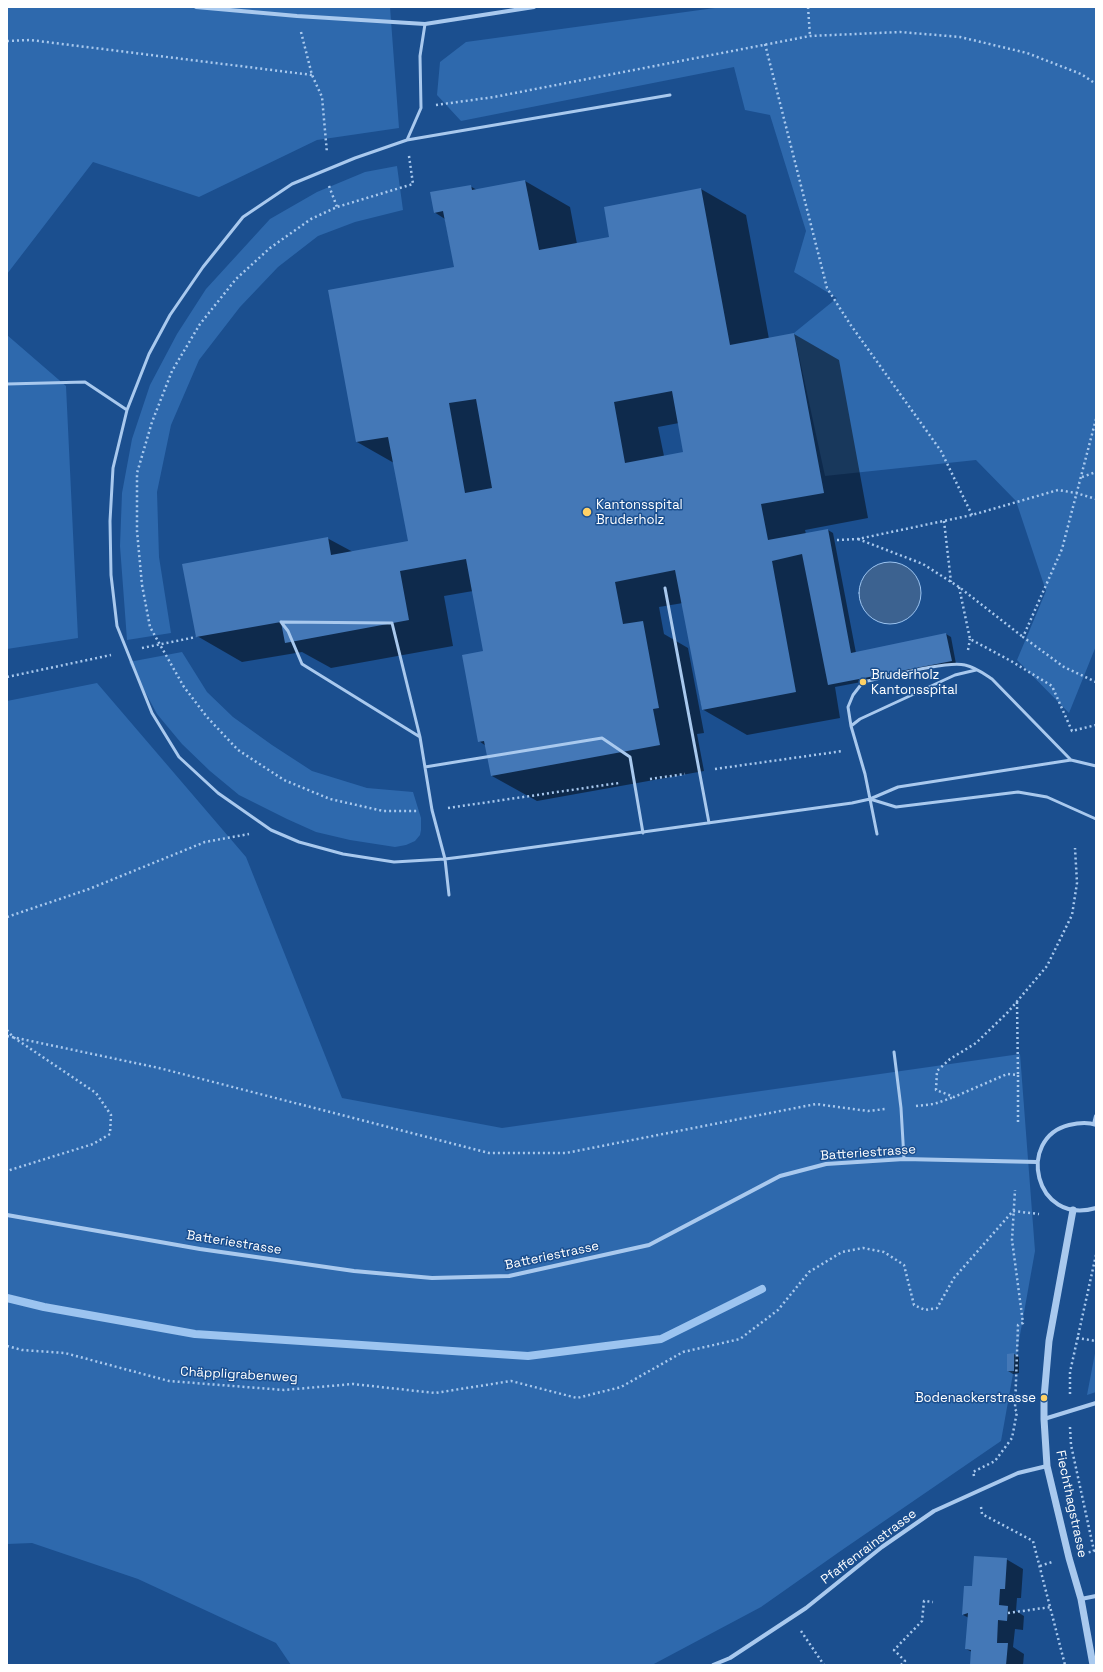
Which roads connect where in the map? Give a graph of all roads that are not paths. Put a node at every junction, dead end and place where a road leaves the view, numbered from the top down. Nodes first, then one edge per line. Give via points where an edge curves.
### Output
1 (196, 7) edge
2 (534, 7) edge
3 (426, 24) junction
4 (670, 95) dead end
5 (407, 140) junction
6 (7, 384) edge
7 (126, 410) junction
8 (665, 588) dead end
9 (977, 669) junction
10 (851, 726) junction
11 (420, 737) junction
12 (1071, 760) junction
13 (1096, 766) edge
14 (425, 767) junction
15 (870, 799) junction
16 (1096, 819) edge
17 (709, 823) junction
18 (644, 833) junction
19 (877, 834) dead end
20 (445, 859) junction
21 (450, 895) dead end
22 (894, 1052) dead end
23 (1096, 1116) edge
24 (1095, 1125) edge
25 (904, 1159) junction
26 (1037, 1162) junction
27 (1096, 1208) edge
28 (1073, 1210) junction
29 (7, 1215) edge
30 (1096, 1403) edge
31 (1044, 1419) junction
32 (1047, 1466) junction
33 (1096, 1596) edge
34 (1081, 1599) junction
35 (713, 1665) edge
36 (1093, 1665) edge

1 - 3 street
2 - 3 street
3 - 5 lane via 420,56 421,108
4 - 5 lane
5 - 7 lane via 292,184 243,217 203,267 170,315
6 - 7 lane via 85,382
7 - 20 lane via 112,468 110,521 111,575 118,626 152,713 179,757 218,793 271,830 299,842 343,854 394,862
8 - 17 lane
9 - 10 lane via 955,675 860,719
9 - 10 lane via 964,664 944,665 862,682 848,707
9 - 12 lane via 992,679
10 - 15 lane
11 - 11 lane via 392,623 281,622 302,664
11 - 14 lane
12 - 13 lane
12 - 15 lane via 898,787
14 - 18 lane via 602,738 630,757
14 - 20 lane via 432,810
15 - 16 lane via 896,807 1018,792 1047,797
15 - 17 lane
15 - 19 lane
17 - 18 lane
18 - 20 lane
20 - 21 lane
22 - 25 lane
23 - 24 street
24 - 26 street via 1078,1123 1064,1126 1051,1135 1042,1147
25 - 26 street, Batteriestrasse
25 - 29 street, Batteriestrasse via 826,1164 780,1176 649,1245 509,1276 432,1278 354,1271 200,1249
26 - 28 street via 1042,1187 1050,1198 1061,1206
27 - 28 street
28 - 31 street, Fiechthagstrasse via 1049,1341
30 - 31 street
31 - 32 street, Fiechthagstrasse
32 - 34 street, Fiechthagstrasse
32 - 35 street, Pfaffenrainstrasse via 1018,1473 934,1511 882,1547 806,1608 730,1658
33 - 34 street
34 - 36 street, Fiechthagstrasse

